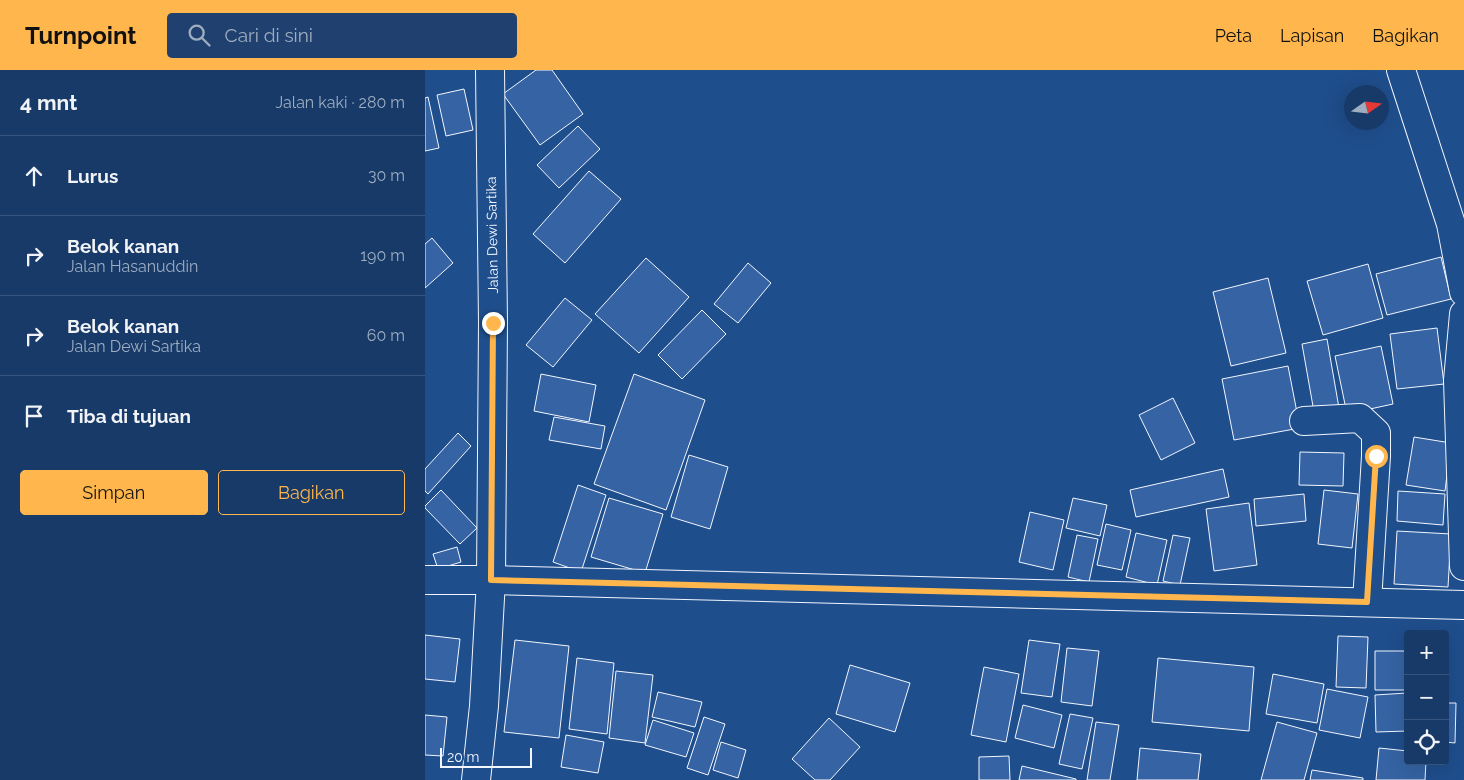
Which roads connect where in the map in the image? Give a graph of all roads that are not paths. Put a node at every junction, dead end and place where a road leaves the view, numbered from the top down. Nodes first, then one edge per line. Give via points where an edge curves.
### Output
1 (490, 70) edge
2 (1401, 70) edge
3 (1464, 292) edge
4 (1464, 314) edge
5 (1304, 421) dead end
6 (1464, 566) edge
7 (425, 580) edge
8 (491, 580) junction
9 (1367, 602) junction
10 (1464, 605) edge
11 (475, 780) edge

1 - 8 street, Jalan Dewi Sartika via 493,323
2 - 3 street via 1451,224
4 - 6 street via 1458,380
5 - 9 street via 1360,418 1376,433
7 - 8 street
8 - 9 street
8 - 11 street, Jalan Dewi Sartika via 484,706
9 - 10 street

